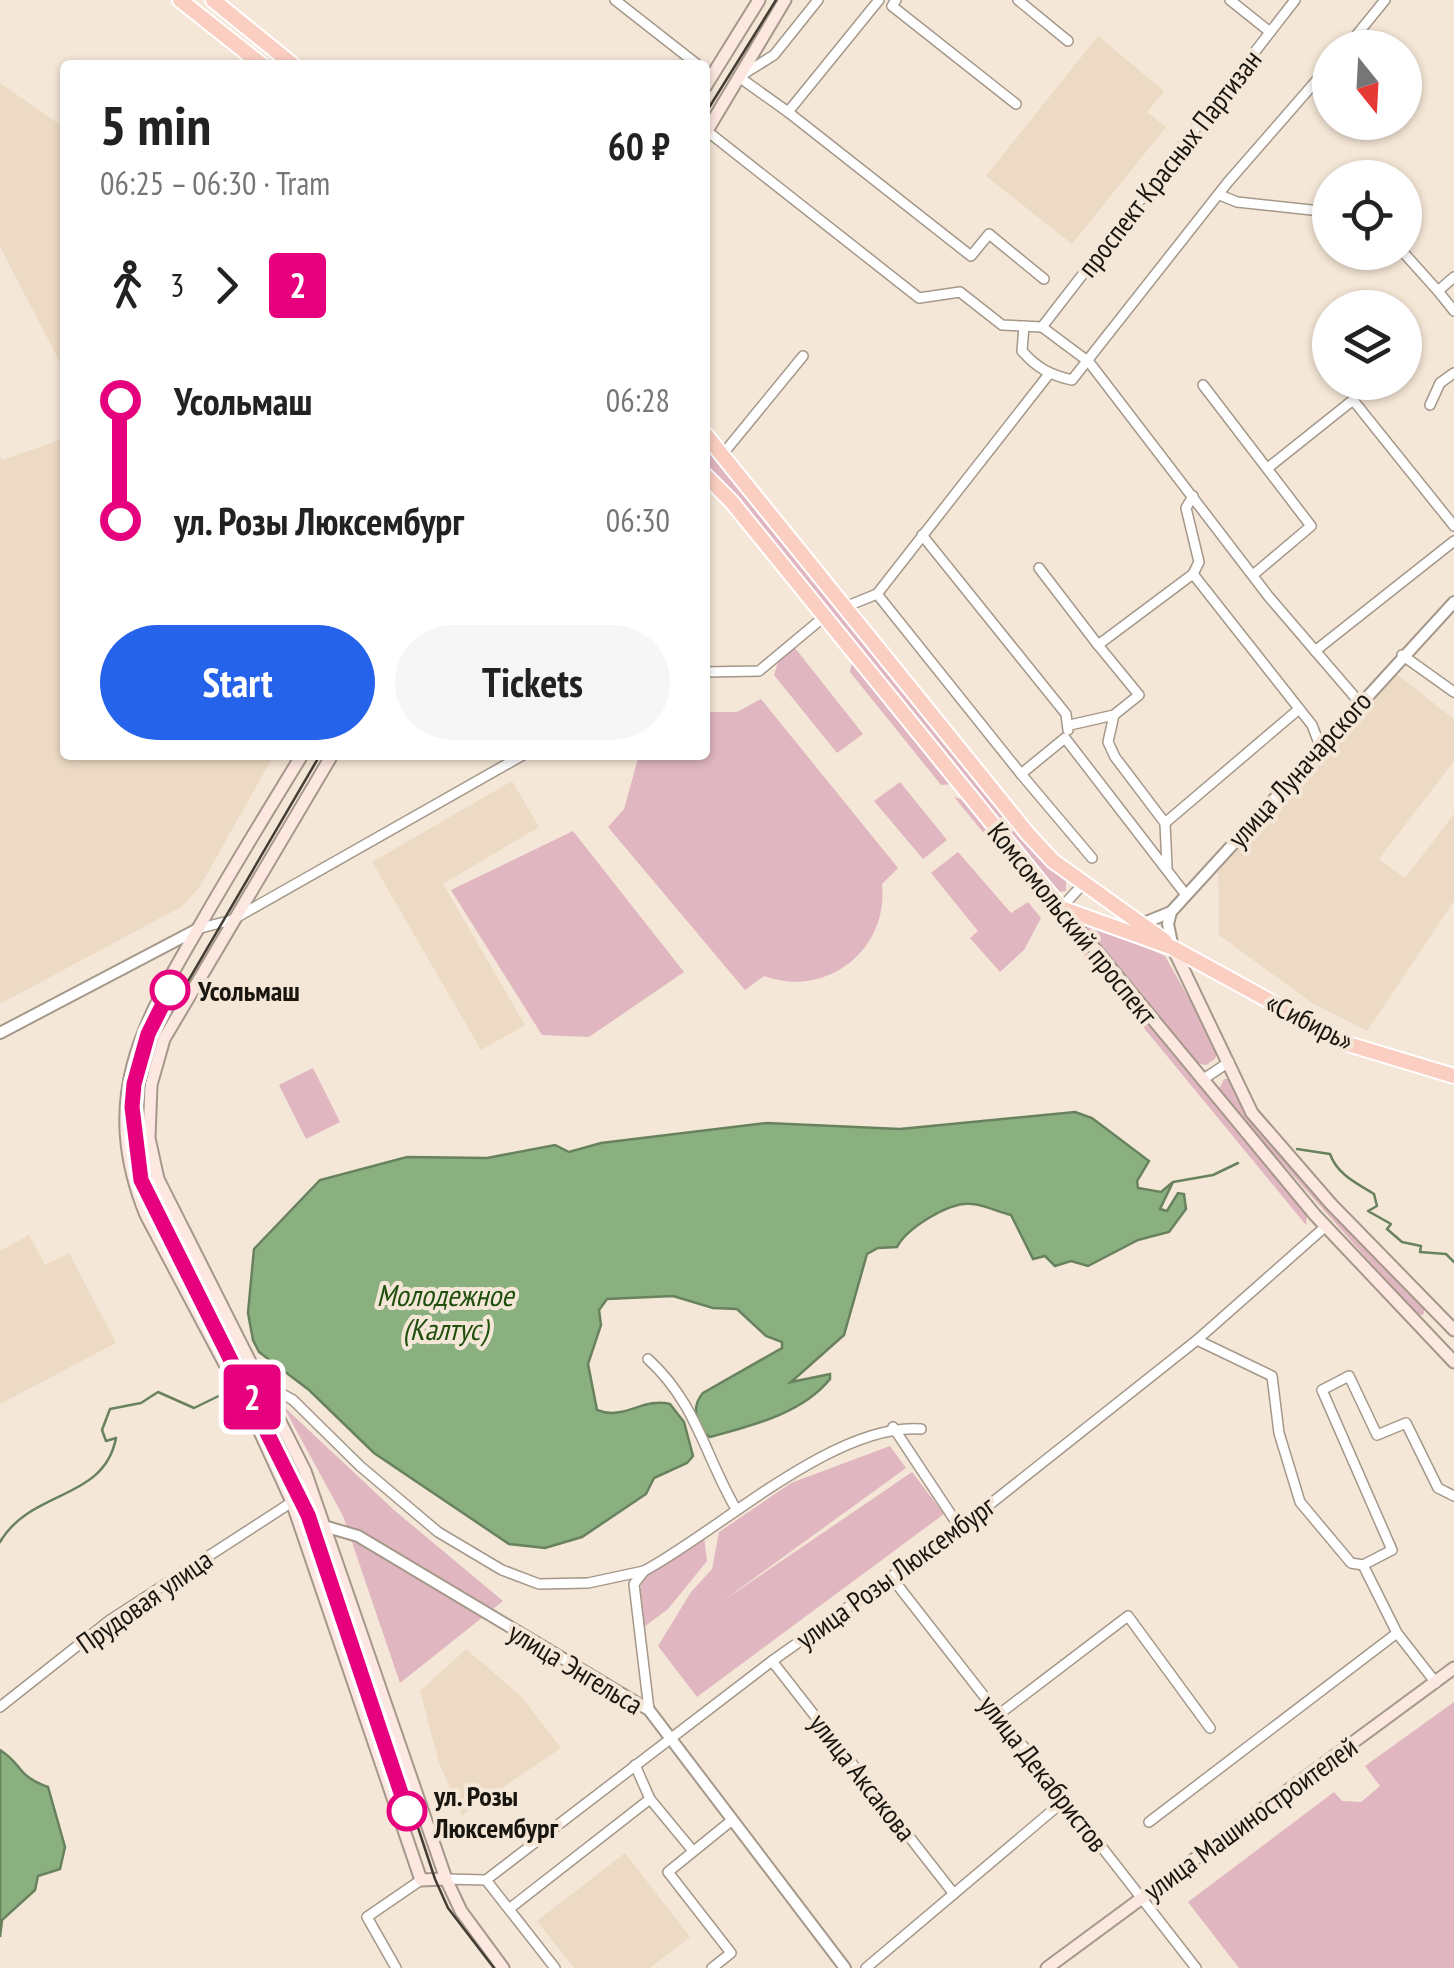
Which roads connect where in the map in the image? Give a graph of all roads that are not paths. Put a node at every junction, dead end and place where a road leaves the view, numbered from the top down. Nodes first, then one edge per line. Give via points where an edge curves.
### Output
1 (180, 0) edge
2 (213, 0) edge
3 (615, 0) edge
4 (759, 0) edge
5 (786, 0) edge
6 (818, 0) edge
7 (1018, 0) edge
8 (1230, 0) edge
9 (1295, 0) edge
10 (1385, 0) edge
11 (888, 1) edge
12 (1361, 30) edge
13 (1270, 32) junction
14 (1068, 41) dead end
15 (256, 60) edge
16 (287, 60) edge
17 (692, 60) edge
18 (710, 74) edge
19 (739, 77) junction
20 (1312, 86) edge
21 (1016, 104) dead end
22 (788, 112) junction
23 (710, 126) edge
24 (710, 136) edge
25 (1220, 195) junction
26 (1312, 210) edge
27 (1419, 270) edge
28 (1454, 277) edge
29 (1044, 279) dead end
30 (1438, 291) junction
31 (1454, 311) edge
32 (1024, 326) junction
33 (1042, 327) junction
34 (803, 356) dead end
35 (1089, 362) junction
36 (1454, 373) edge
37 (1049, 374) junction
38 (1203, 384) dead end
39 (1430, 406) dead end
40 (710, 440) edge
41 (722, 455) junction
42 (1269, 466) junction
43 (710, 481) edge
44 (1193, 496) junction
45 (1454, 526) edge
46 (922, 535) junction
47 (1454, 542) edge
48 (1039, 568) dead end
49 (1192, 574) junction
50 (1253, 575) junction
51 (877, 594) junction
52 (1454, 602) edge
53 (844, 607) junction
54 (825, 616) junction
55 (1098, 645) junction
56 (1315, 651) junction
57 (1402, 655) junction
58 (710, 672) edge
59 (1454, 692) edge
60 (1360, 704) junction
61 (1299, 708) junction
62 (1114, 715) junction
63 (1070, 725) junction
64 (1065, 738) junction
65 (1320, 746) junction
66 (299, 760) edge
67 (329, 760) edge
68 (513, 760) edge
69 (1021, 774) junction
70 (1166, 823) junction
71 (1092, 858) dead end
72 (1167, 868) junction
73 (1084, 884) junction
74 (1186, 895) junction
75 (1061, 908) junction
76 (1171, 912) junction
77 (232, 920) junction
78 (1144, 923) junction
79 (197, 930) junction
80 (1174, 948) junction
81 (0, 1033) edge
82 (1230, 1062) junction
83 (1454, 1076) edge
84 (1202, 1080) junction
85 (1326, 1226) junction
86 (1439, 1315) junction
87 (1423, 1329) junction
88 (1454, 1330) edge
89 (1196, 1340) junction
90 (648, 1359) dead end
91 (1454, 1362) edge
92 (262, 1383) junction
93 (893, 1427) junction
94 (921, 1429) dead end
95 (1454, 1496) edge
96 (292, 1502) junction
97 (736, 1509) junction
98 (327, 1527) junction
99 (960, 1528) junction
100 (1362, 1566) junction
101 (644, 1571) junction
102 (892, 1578) junction
103 (1397, 1633) junction
104 (772, 1661) junction
105 (1454, 1668) edge
106 (1436, 1682) junction
107 (0, 1707) edge
108 (648, 1710) junction
109 (998, 1715) junction
110 (1210, 1728) dead end
111 (668, 1739) junction
112 (635, 1765) junction
113 (650, 1799) junction
114 (1066, 1799) junction
115 (731, 1821) junction
116 (1149, 1822) dead end
117 (694, 1851) junction
118 (446, 1879) junction
119 (422, 1880) junction
120 (486, 1880) junction
121 (954, 1894) junction
122 (1140, 1896) junction
123 (509, 1909) junction
124 (391, 1966) edge
125 (717, 1966) edge
126 (503, 1968) edge
127 (555, 1968) edge
128 (845, 1968) edge
129 (866, 1968) edge
130 (1047, 1968) edge
131 (1196, 1968) edge

1 - 15 main road
2 - 16 main road
3 - 17 street
4 - 18 main road
5 - 19 main road
6 - 19 street via 774,55
7 - 14 street
8 - 13 street
9 - 13 street, проспект Красных Партизан
10 - 12 street
11 - 21 street
11 - 22 street
13 - 33 street, проспект Красных Партизан
19 - 22 street
19 - 23 main road
20 - 25 street
22 - 29 street via 971,256 989,234
24 - 32 street via 919,298 960,292 1002,325
25 - 26 street
25 - 35 street
27 - 30 street
28 - 30 street
30 - 31 street
32 - 33 street
32 - 37 street via 1022,351
33 - 35 street
34 - 41 street
35 - 37 street via 1072,380
35 - 44 street
36 - 39 street via 1440,383
37 - 46 street
38 - 42 street
40 - 41 main road, Комсомольский проспект
41 - 53 main road, Комсомольский проспект
42 - 45 street via 1353,400
42 - 50 street via 1311,526
43 - 54 main road, Комсомольский проспект
44 - 49 street via 1186,508 1199,562
44 - 50 street
46 - 51 street
46 - 63 street
47 - 56 street
48 - 55 street
49 - 55 street
49 - 61 street
50 - 56 street
51 - 53 street
51 - 69 street
52 - 57 street, улица Луначарского
53 - 73 main road, Комсомольский проспект via 1028,834
54 - 58 street via 759,672
54 - 75 main road, Комсомольский проспект
55 - 62 street via 1139,695
56 - 60 street
57 - 59 street
57 - 60 street, улица Луначарского
60 - 65 street, улица Луначарского
61 - 65 street
61 - 70 street
62 - 63 street
62 - 70 street via 1108,742 1114,757
63 - 64 street
64 - 69 street
64 - 72 street
65 - 74 street, улица Луначарского
66 - 79 main road
67 - 77 main road
68 - 77 street
69 - 71 street
70 - 72 street
72 - 74 street
73 - 75 street
73 - 78 main road, «Сибирь»
74 - 76 street, улица Луначарского
75 - 80 main road, «Сибирь»
75 - 84 main road, Комсомольский проспект
76 - 78 street
76 - 80 street
77 - 79 street
77 - 92 main road via 164,1039 151,1085 149,1138 165,1199
78 - 80 main road, «Сибирь»
79 - 81 street
79 - 96 main road via 141,1030 127,1083 126,1146 146,1214
80 - 82 main road, Комсомольский проспект
80 - 83 main road, «Сибирь» via 1348,1044
82 - 84 street
82 - 86 main road, Комсомольский проспект via 1252,1113 1274,1140
84 - 85 main road, Комсомольский проспект
85 - 87 main road, Комсомольский проспект
85 - 89 street, улица Розы Люксембург
86 - 87 main road via 1425,1319
86 - 88 main road, Комсомольский проспект
87 - 91 main road, Комсомольский проспект
89 - 99 street, улица Розы Люксембург
89 - 100 street via 1272,1376 1300,1502 1351,1563
90 - 97 street via 688,1404
92 - 98 main road
92 - 101 street via 292,1400 438,1532 502,1570 539,1584 588,1583
93 - 94 street
93 - 97 street via 776,1482
93 - 99 street
95 - 100 street via 1438,1488 1406,1423 1378,1435 1349,1376 1322,1390 1392,1550
96 - 107 street, Прудовая улица via 110,1620
96 - 119 main road
97 - 101 street
98 - 108 street, улица Энгельса via 358,1536
98 - 118 main road
99 - 102 street, улица Розы Люксембург
100 - 103 street
101 - 108 street via 634,1584
102 - 104 street, улица Розы Люксембург
102 - 109 street, улица Декабристов
103 - 106 street
103 - 116 street
104 - 111 street, улица Розы Люксембург
104 - 121 street, улица Аксакова
105 - 106 main road, улица Машиностроителей
106 - 122 main road, улица Машиностроителей
108 - 111 street, улица Энгельса
109 - 110 street via 1128,1616
109 - 114 street, улица Декабристов
111 - 112 street, улица Розы Люксембург
111 - 115 street, улица Энгельса
112 - 113 street
112 - 120 street, улица Розы Люксембург
113 - 117 street
113 - 123 street
114 - 121 street
114 - 122 street, улица Декабристов
115 - 117 street
115 - 128 street, улица Энгельса
117 - 125 street via 668,1872 730,1953
118 - 119 main road
118 - 120 street
118 - 126 main road via 460,1911
119 - 124 street via 367,1917
120 - 123 street
121 - 129 street
122 - 130 main road, улица Машиностроителей
122 - 131 street, улица Декабристов
123 - 127 street

